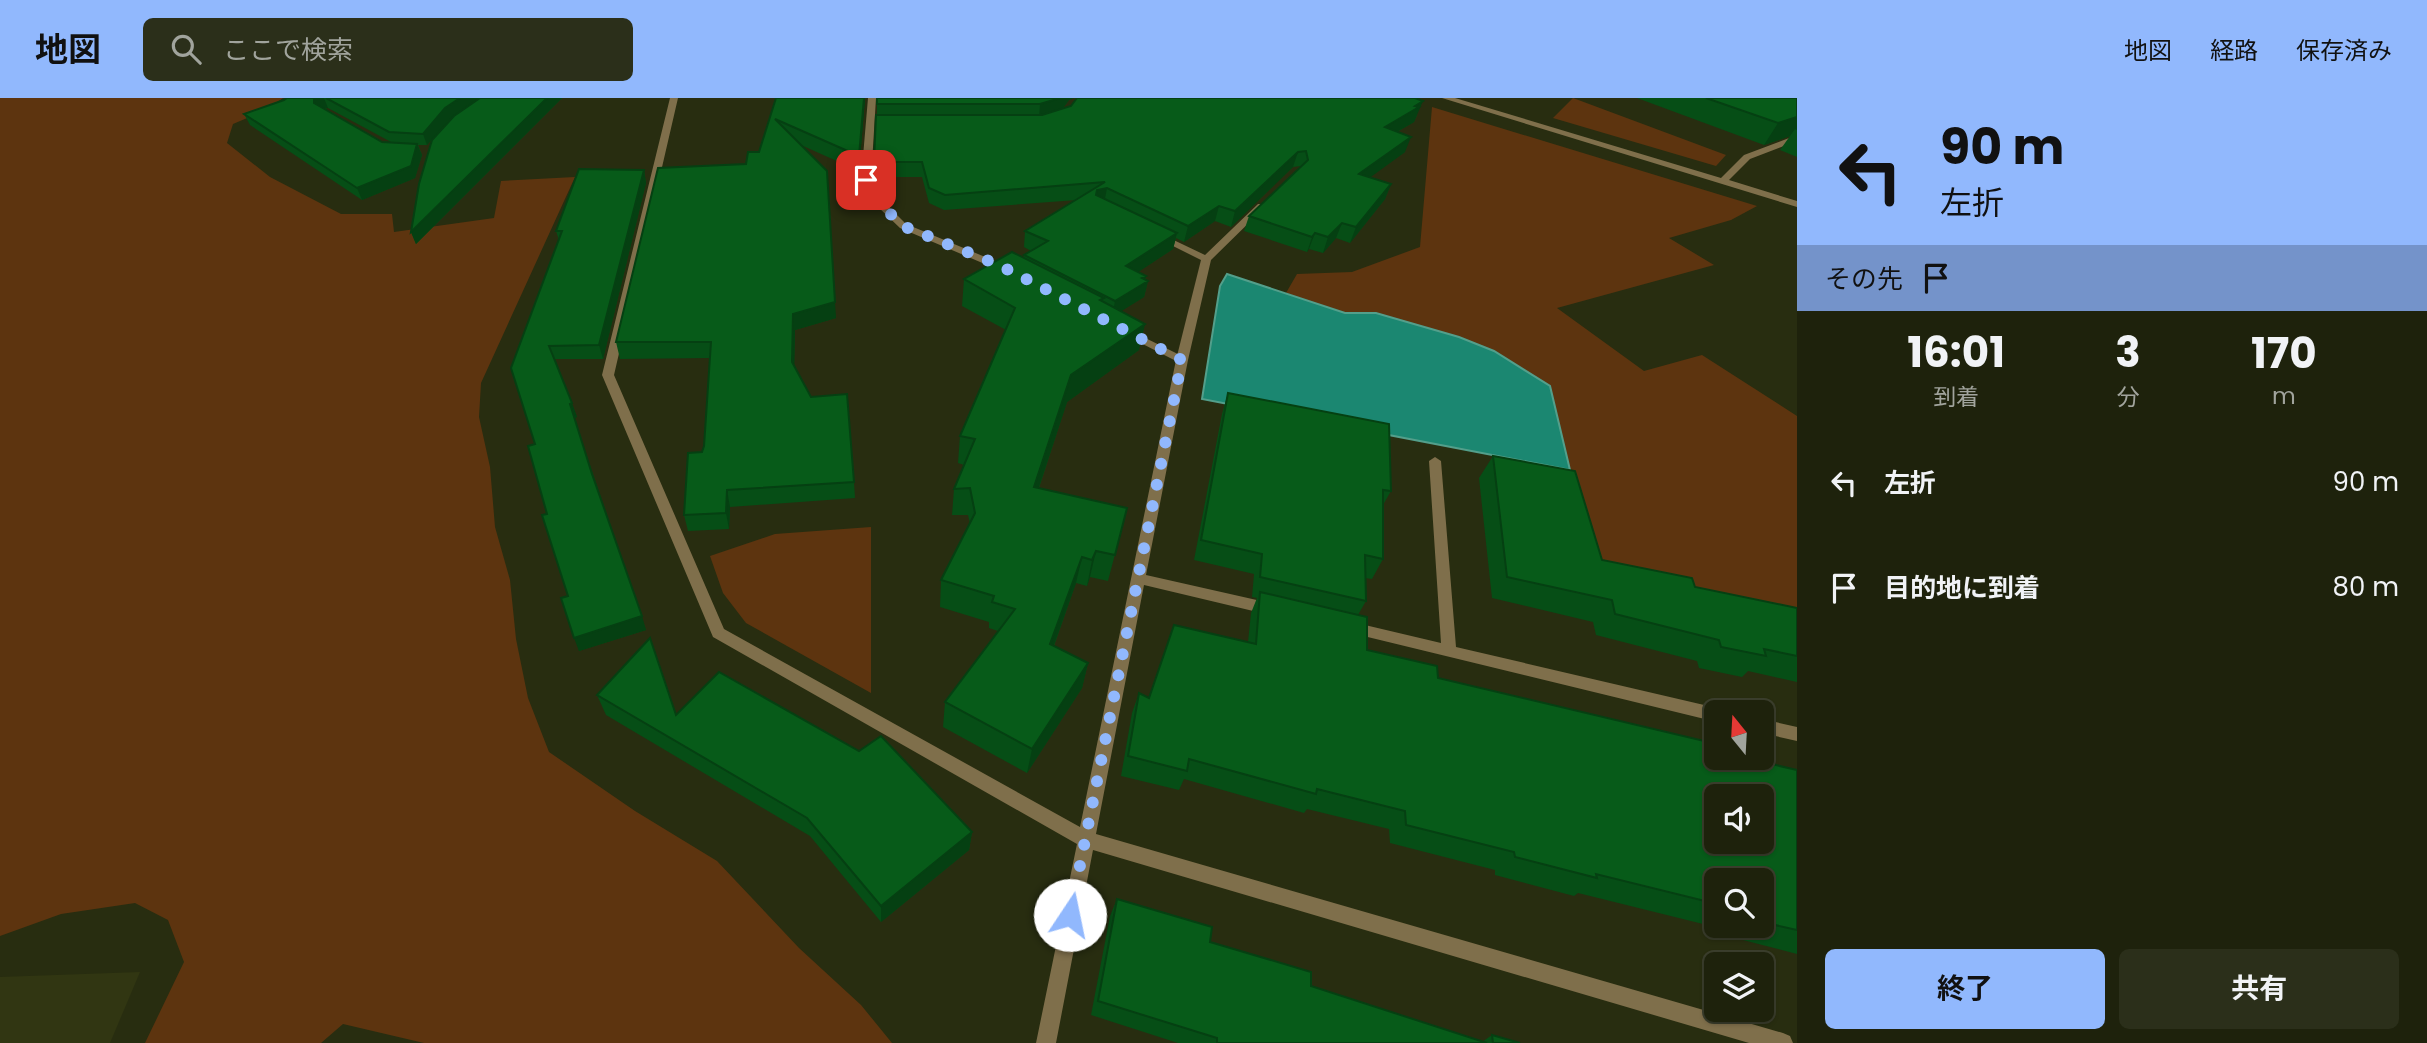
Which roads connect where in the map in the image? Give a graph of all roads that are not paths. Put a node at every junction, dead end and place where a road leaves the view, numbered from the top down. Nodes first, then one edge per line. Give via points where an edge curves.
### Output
1 (674, 98) edge
2 (872, 98) edge
3 (1446, 98) edge
4 (872, 124) junction
5 (885, 124) edge
6 (1797, 138) edge
7 (1723, 181) junction
8 (1270, 197) edge
9 (1797, 204) edge
10 (1147, 230) edge
11 (1206, 259) junction
12 (1023, 278) edge
13 (1121, 328) edge
14 (1182, 360) junction
15 (1435, 461) dead end
16 (1138, 578) junction
17 (1287, 613) edge
18 (1327, 622) edge
19 (1448, 651) junction
20 (1704, 712) edge
21 (1774, 729) edge
22 (1797, 734) edge
23 (1085, 839) junction
24 (1046, 1043) edge
25 (1783, 1043) edge

1 - 23 street via 608,375 718,633
2 - 4 street
3 - 7 street
4 - 5 street
4 - 12 street via 866,180 879,203 903,226
6 - 7 street via 1747,157
7 - 9 street
8 - 11 street
10 - 11 street
11 - 14 street
13 - 14 street
14 - 16 street
15 - 19 street
16 - 17 street
16 - 23 street
18 - 19 street
19 - 20 street
21 - 22 street
23 - 24 street
23 - 25 street

